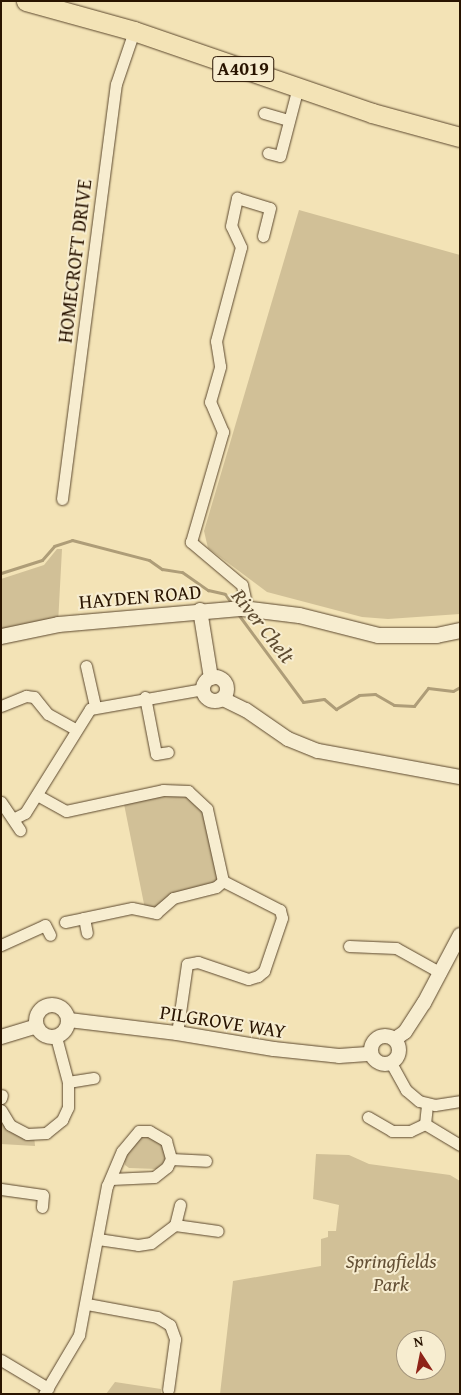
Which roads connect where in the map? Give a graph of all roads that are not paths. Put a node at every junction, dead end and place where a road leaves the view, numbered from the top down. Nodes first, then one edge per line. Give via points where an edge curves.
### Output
1 (26, 1) edge
2 (134, 31) junction
3 (298, 88) junction
4 (264, 113) dead end
5 (289, 120) junction
6 (460, 137) edge
7 (268, 152) dead end
8 (263, 236) dead end
9 (62, 499) dead end
10 (239, 608) junction
11 (200, 610) junction
12 (460, 630) edge
13 (1, 636) edge
14 (86, 666) dead end
15 (207, 683) junction
16 (146, 697) junction
17 (223, 699) junction
18 (1, 706) edge
19 (95, 706) junction
20 (75, 729) junction
21 (168, 752) dead end
22 (460, 777) edge
23 (37, 795) junction
24 (1, 802) edge
25 (13, 819) junction
26 (20, 830) dead end
27 (223, 881) junction
28 (84, 918) junction
29 (65, 922) dead end
30 (88, 933) dead end
31 (50, 935) dead end
32 (460, 935) edge
33 (1, 945) edge
34 (349, 946) dead end
35 (441, 973) junction
36 (68, 1020) junction
37 (36, 1026) junction
38 (177, 1033) junction
39 (1, 1037) edge
40 (56, 1037) junction
41 (395, 1039) junction
42 (371, 1054) junction
43 (391, 1063) junction
44 (94, 1078) dead end
45 (68, 1082) junction
46 (460, 1102) edge
47 (427, 1104) junction
48 (1, 1110) edge
49 (368, 1117) dead end
50 (425, 1124) junction
51 (460, 1145) edge
52 (170, 1159) junction
53 (206, 1161) dead end
54 (110, 1179) junction
55 (1, 1189) edge
56 (180, 1205) dead end
57 (42, 1207) dead end
58 (175, 1225) junction
59 (218, 1231) dead end
60 (98, 1239) junction
61 (87, 1304) junction
62 (1, 1360) edge
63 (168, 1390) dead end
64 (46, 1391) edge

1 - 2 highway, A4019
2 - 3 highway, A4019
2 - 9 street, HOMECROFT DRIVE via 116,84
3 - 5 street
3 - 6 highway, A4019
4 - 5 street
5 - 7 street via 280,156
8 - 10 street via 270,208 237,198 230,226 241,247 216,342 220,366 210,402 223,432 192,542 242,585
10 - 11 main road, HAYDEN ROAD
10 - 12 main road, HAYDEN ROAD via 299,615 378,635 436,635
11 - 13 main road, HAYDEN ROAD via 58,624
11 - 15 street
14 - 19 street
15 - 16 street
15 - 17 street via 208,700
15 - 17 street via 217,677 226,683 227,693
16 - 19 street
16 - 21 street via 156,754
17 - 22 street via 288,738 318,751
18 - 20 street via 26,696 34,697 48,714
19 - 20 street via 86,712
20 - 23 street
23 - 25 street via 24,813
23 - 27 street via 66,811 163,790 188,791 207,809
24 - 25 street
25 - 26 street
27 - 28 street via 216,887 173,898 156,913 132,908
27 - 38 street via 278,907 282,918 264,971 258,976 248,979 198,962 187,964
28 - 29 street
28 - 30 street
31 - 33 street via 45,925
32 - 35 street
34 - 35 street via 396,948
35 - 41 street via 404,1032
36 - 37 street via 61,1007 48,1005 39,1010
36 - 38 street, PILGROVE WAY
36 - 40 street via 64,1032
37 - 39 street
37 - 40 street via 42,1034
38 - 42 street, PILGROVE WAY via 303,1053
40 - 45 street
41 - 42 street via 385,1035 375,1039
41 - 43 street via 400,1052
42 - 43 street via 379,1063
43 - 47 street via 406,1090
44 - 45 street
45 - 48 street via 66,1114 46,1133 21,1132 10,1126
46 - 47 street
47 - 50 street
49 - 50 street via 397,1132 417,1129
50 - 51 street
52 - 53 street
52 - 54 street via 167,1167 154,1177
52 - 54 street via 166,1141 160,1135 139,1131 122,1151
54 - 60 street
55 - 57 street via 43,1195
56 - 58 street
58 - 59 street
58 - 60 street via 164,1236 145,1244
60 - 61 street
61 - 63 street via 157,1317 170,1325 175,1339
61 - 64 street via 79,1335
62 - 64 street

